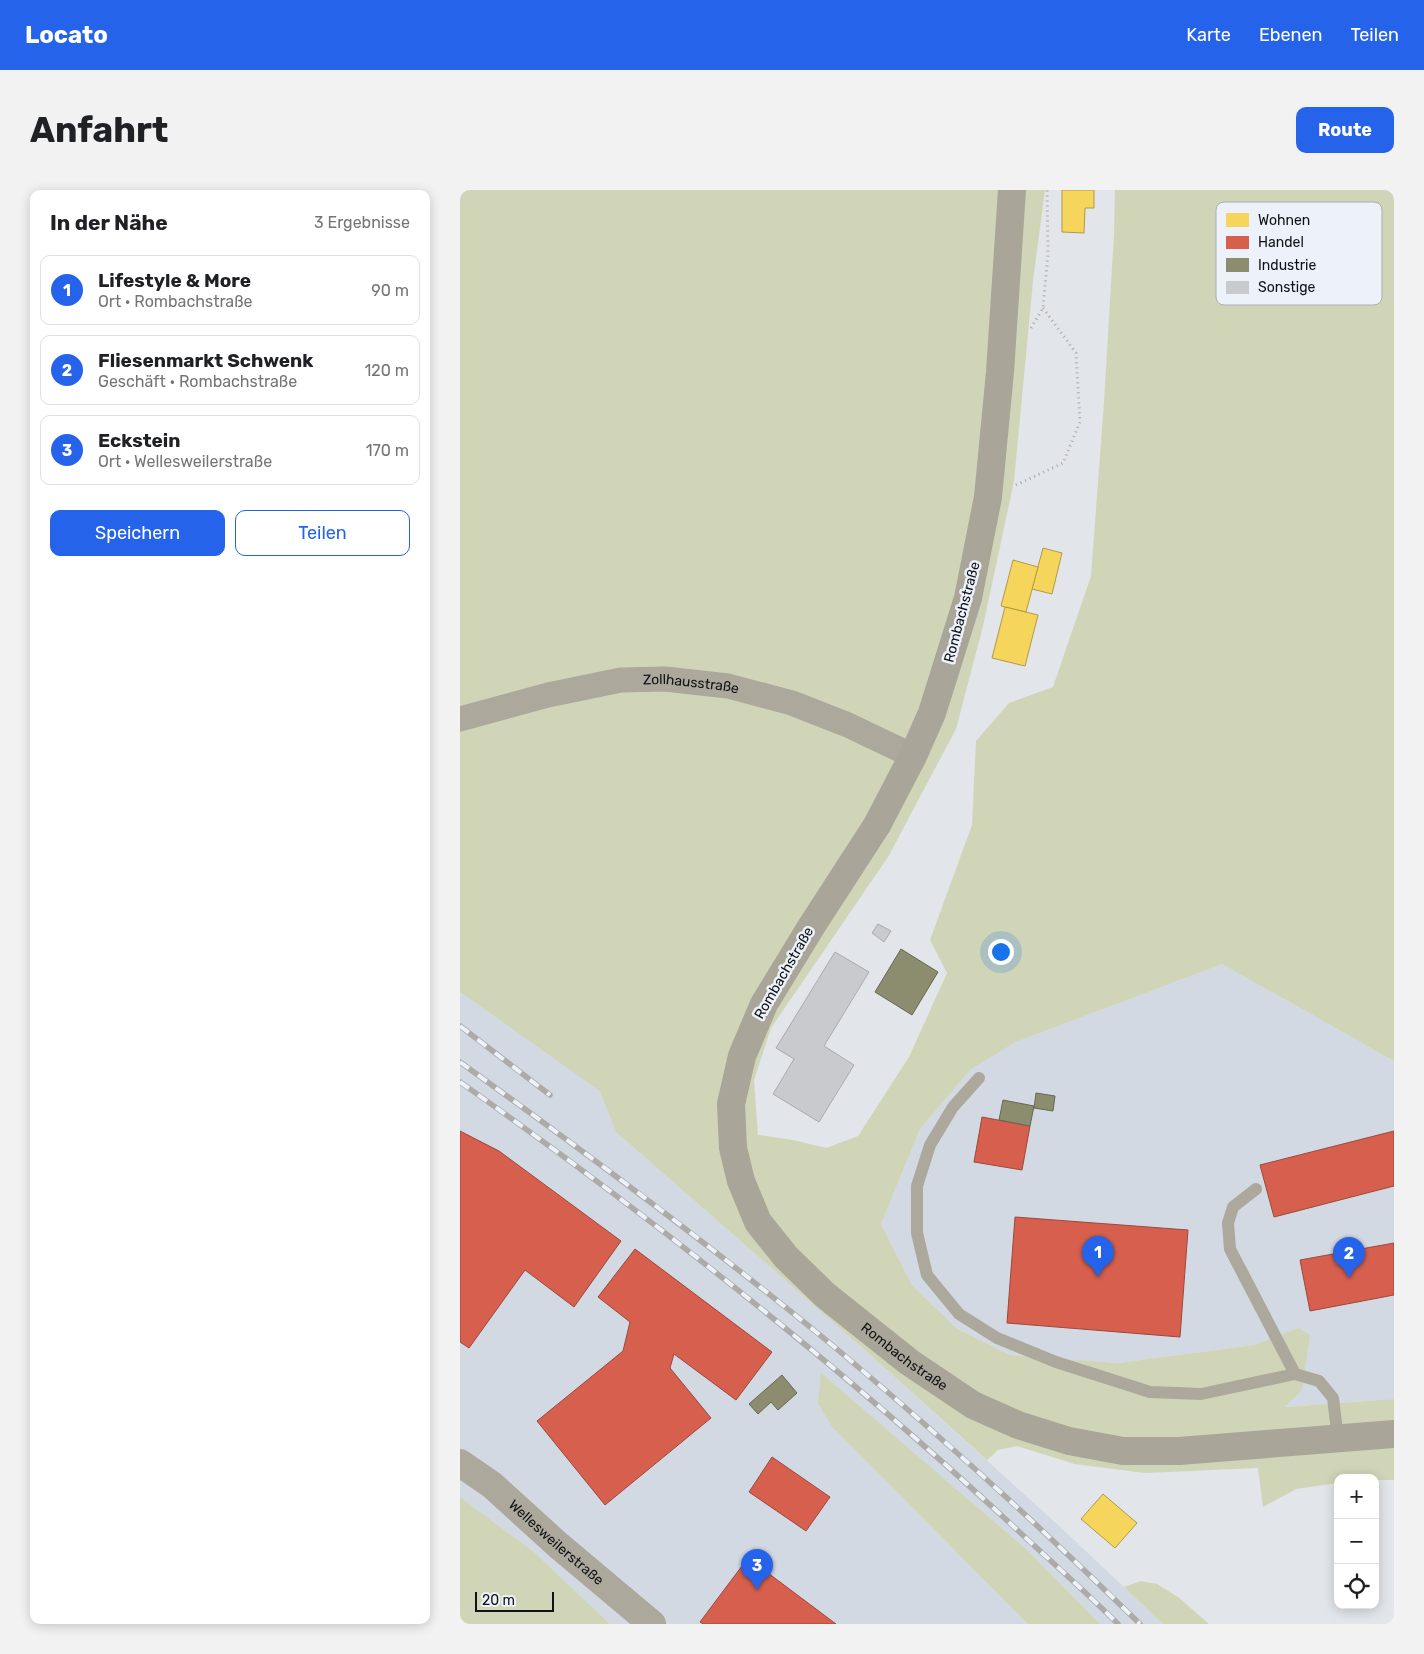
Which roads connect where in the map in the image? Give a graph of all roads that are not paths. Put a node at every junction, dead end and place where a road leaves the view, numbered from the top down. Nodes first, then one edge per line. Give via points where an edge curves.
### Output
1 (1012, 190) edge
2 (460, 719) edge
3 (913, 756) junction
4 (979, 1078) dead end
5 (1256, 1189) dead end
6 (1295, 1374) junction
7 (1394, 1434) edge
8 (1338, 1439) junction
9 (460, 1462) edge
10 (652, 1624) edge

1 - 3 main road, Rombachstraße via 988,497 968,598 932,713
2 - 3 street, Zollhausstraße via 548,695 621,680 665,679 728,686 792,703
3 - 8 main road, Rombachstraße via 877,825 764,1004 742,1056 731,1104 733,1148 741,1181 758,1222 786,1257 825,1295 909,1362 973,1404 1018,1425 1068,1441 1124,1451 1179,1451
4 - 6 lane via 953,1107 930,1145 917,1186 916,1233 927,1275 960,1314 997,1338 1056,1362 1150,1392 1201,1394
5 - 6 lane via 1233,1207 1228,1223 1230,1249
6 - 8 lane via 1319,1381 1333,1398
7 - 8 main road, Rombachstraße
9 - 10 street, Wellesweilerstraße via 492,1485

